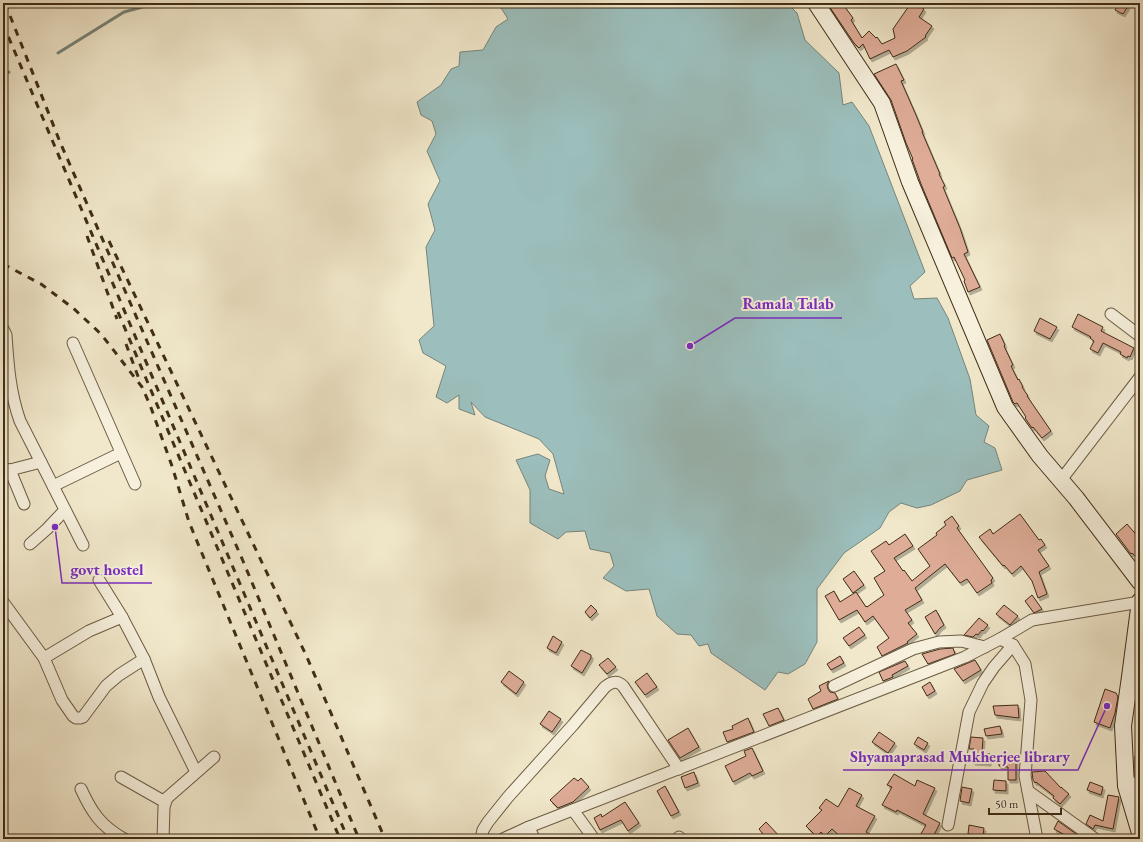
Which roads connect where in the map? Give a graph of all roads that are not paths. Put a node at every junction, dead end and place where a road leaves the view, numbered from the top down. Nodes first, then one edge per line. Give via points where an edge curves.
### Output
1 (816, 3) edge
2 (1111, 314) dead end
3 (3, 329) edge
4 (1140, 336) edge
5 (73, 343) dead end
6 (5, 350) edge
7 (1140, 377) edge
8 (121, 453) junction
9 (41, 462) junction
10 (6, 469) edge
11 (1061, 480) junction
12 (135, 484) dead end
13 (53, 486) junction
14 (24, 504) dead end
15 (65, 510) junction
16 (30, 544) dead end
17 (83, 545) dead end
18 (99, 580) dead end
19 (1140, 582) edge
20 (3, 602) edge
21 (1140, 602) edge
22 (122, 617) junction
23 (1000, 639) junction
24 (1013, 645) junction
25 (985, 647) junction
26 (44, 658) junction
27 (144, 659) junction
28 (834, 686) dead end
29 (1134, 693) edge
30 (214, 757) dead end
31 (679, 769) junction
32 (196, 772) junction
33 (120, 777) dead end
34 (1133, 783) edge
35 (81, 789) dead end
36 (1028, 791) junction
37 (165, 802) junction
38 (573, 810) junction
39 (948, 825) dead end
40 (529, 827) junction
41 (1140, 833) edge
42 (124, 839) edge
43 (163, 839) edge
44 (481, 839) edge
45 (503, 839) edge
46 (534, 839) edge
47 (594, 839) edge
48 (1037, 839) edge
49 (1095, 839) edge

1 - 11 street via 882,103 910,182 1005,407 1040,456
2 - 4 street
3 - 6 street via 6,335
5 - 8 street
6 - 9 street via 14,405
7 - 11 street
8 - 12 street
8 - 13 street
9 - 10 street
9 - 13 street
10 - 14 street
11 - 19 street
13 - 15 street
15 - 16 street
15 - 17 street
18 - 22 street
20 - 26 street
21 - 23 street via 1032,620
21 - 29 street
22 - 26 street via 89,631
22 - 27 street
23 - 24 street
23 - 25 street
24 - 36 street via 1025,664 1031,700 1025,776
24 - 39 street via 983,683 969,712
25 - 28 street via 961,641 939,642 912,650
25 - 31 street
26 - 27 street via 62,700 76,718 82,717 106,686
27 - 32 street via 158,697
29 - 34 street via 1123,726
30 - 32 street
31 - 38 street
31 - 44 street via 623,686 614,682 608,684 508,797 488,822
32 - 37 street
33 - 37 street
34 - 41 street via 1126,786
35 - 42 street via 97,817
36 - 48 street
36 - 49 street
37 - 43 street
38 - 40 street
38 - 47 street
40 - 45 street
40 - 46 street

